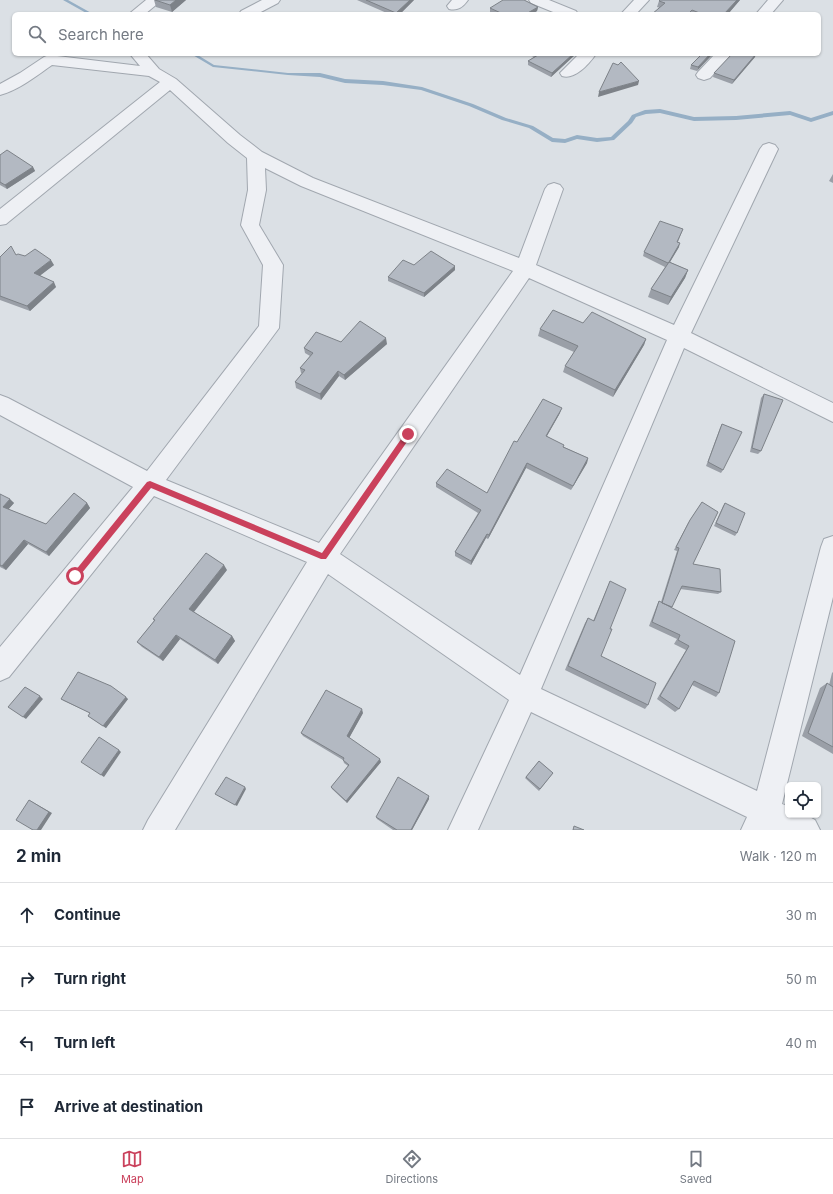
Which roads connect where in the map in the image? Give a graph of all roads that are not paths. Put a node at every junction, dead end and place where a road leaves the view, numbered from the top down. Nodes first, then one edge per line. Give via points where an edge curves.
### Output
1 (155, 0) edge
2 (273, 0) edge
3 (536, 0) edge
4 (642, 0) edge
5 (776, 0) edge
6 (139, 12) edge
7 (250, 12) edge
8 (566, 12) edge
9 (630, 12) edge
10 (765, 12) edge
11 (140, 56) edge
12 (586, 56) edge
13 (722, 56) edge
14 (153, 72) junction
15 (568, 73) dead end
16 (704, 75) dead end
17 (170, 82) junction
18 (0, 90) edge
19 (769, 149) dead end
20 (256, 156) junction
21 (554, 189) dead end
22 (0, 219) edge
23 (525, 268) junction
24 (679, 336) junction
25 (0, 404) edge
26 (833, 414) edge
27 (150, 484) junction
28 (833, 547) edge
29 (324, 557) junction
30 (0, 668) edge
31 (526, 695) junction
32 (761, 820) edge
33 (158, 830) edge
34 (464, 830) edge
35 (805, 830) edge

1 - 6 street
2 - 7 street
3 - 8 street
4 - 9 street
5 - 10 street
11 - 14 street
12 - 15 street
13 - 16 street
14 - 17 street
14 - 18 street via 49,60
17 - 20 street
17 - 22 street
19 - 24 street
20 - 23 street via 307,182
20 - 27 street via 257,190 250,225 273,265 269,328
21 - 23 street
23 - 24 street
23 - 29 street
24 - 26 street
24 - 31 street
25 - 27 street
27 - 29 street
27 - 30 street
28 - 32 street
29 - 31 street
29 - 33 street
31 - 32 street
31 - 34 street
32 - 35 street

